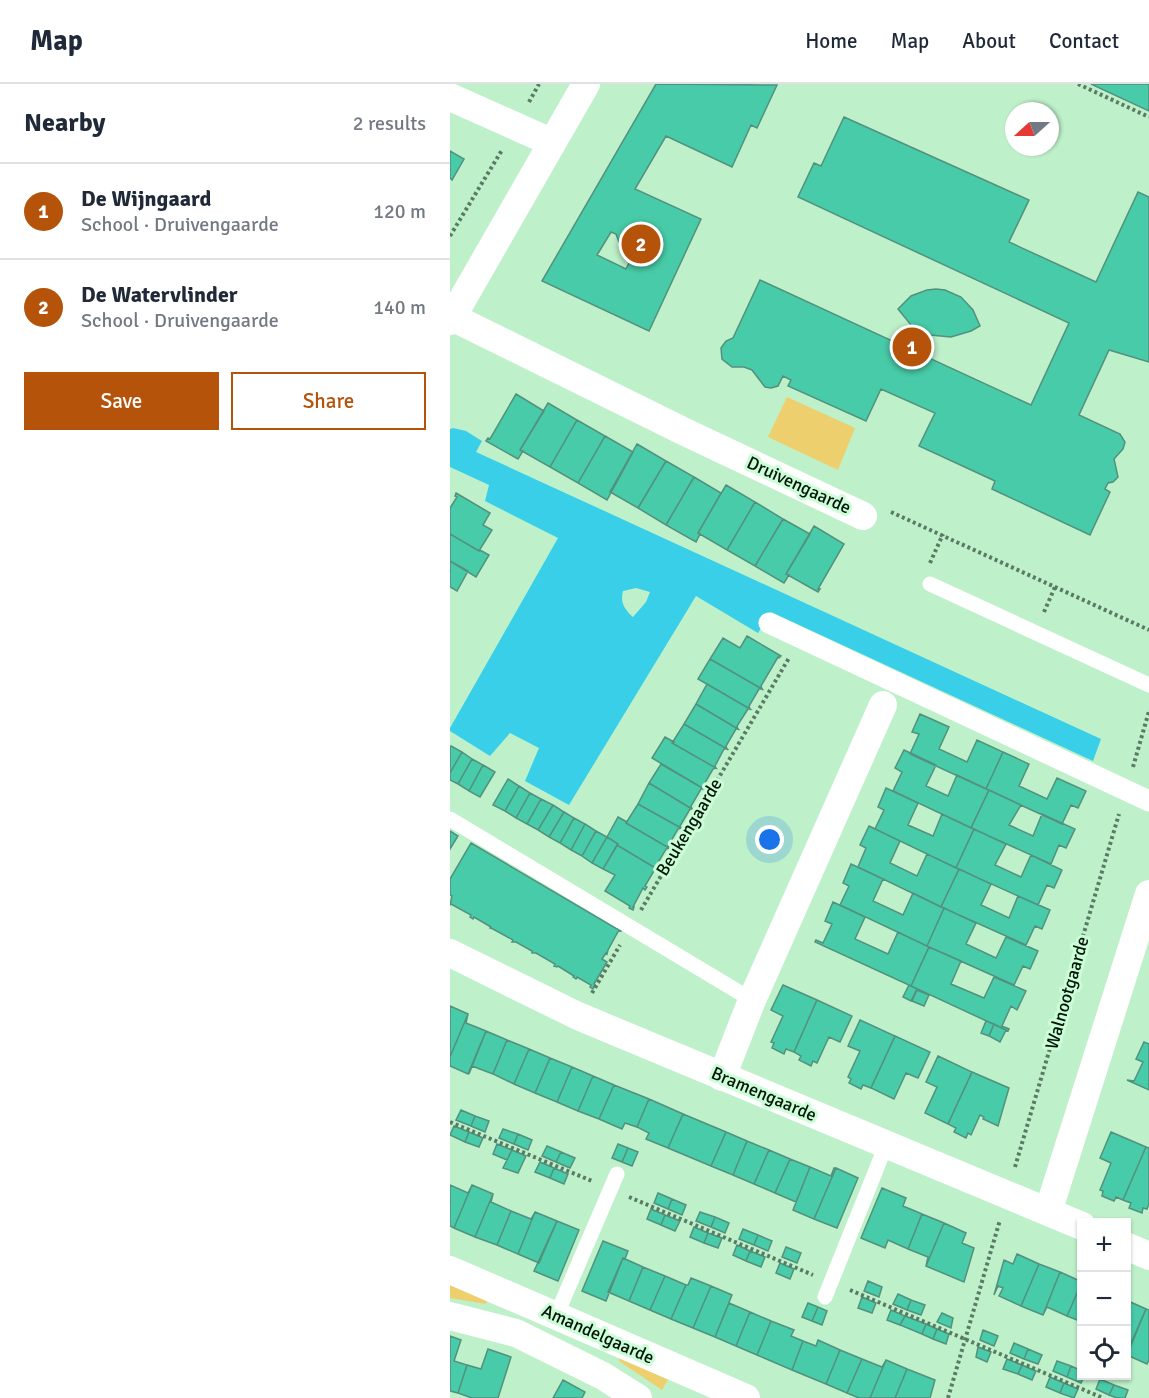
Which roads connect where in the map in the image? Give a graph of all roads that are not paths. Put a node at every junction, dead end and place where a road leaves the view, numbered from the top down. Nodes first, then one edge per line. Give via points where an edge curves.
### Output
1 (586, 84) edge
2 (450, 97) edge
3 (552, 142) junction
4 (451, 319) edge
5 (863, 516) road end
6 (930, 584) dead end
7 (769, 623) dead end
8 (1149, 685) edge
9 (883, 705) dead end
10 (1149, 801) edge
11 (450, 819) edge
12 (1149, 894) edge
13 (451, 958) edge
14 (752, 1000) junction
15 (722, 1077) junction
16 (886, 1145) junction
17 (614, 1182) road end
18 (1048, 1212) junction
19 (1077, 1224) edge
20 (1131, 1248) edge
21 (1149, 1256) edge
22 (450, 1270) edge
23 (825, 1297) dead end
24 (450, 1316) edge
25 (556, 1316) junction
26 (638, 1398) edge
27 (746, 1398) edge

1 - 3 street, Druivengaarde
2 - 3 street
3 - 4 street, Druivengaarde
4 - 5 street, Druivengaarde
6 - 8 lane
7 - 10 street
9 - 14 street
11 - 14 lane
12 - 18 street
13 - 15 street, Bramengaarde
14 - 15 street
15 - 16 street, Bramengaarde
16 - 18 street, Bramengaarde
16 - 23 lane
17 - 25 lane
18 - 19 street, Bramengaarde
20 - 21 street
22 - 25 street, Amandelgaarde
24 - 26 street, Amandelgaarde via 516,1333
25 - 27 street, Amandelgaarde

